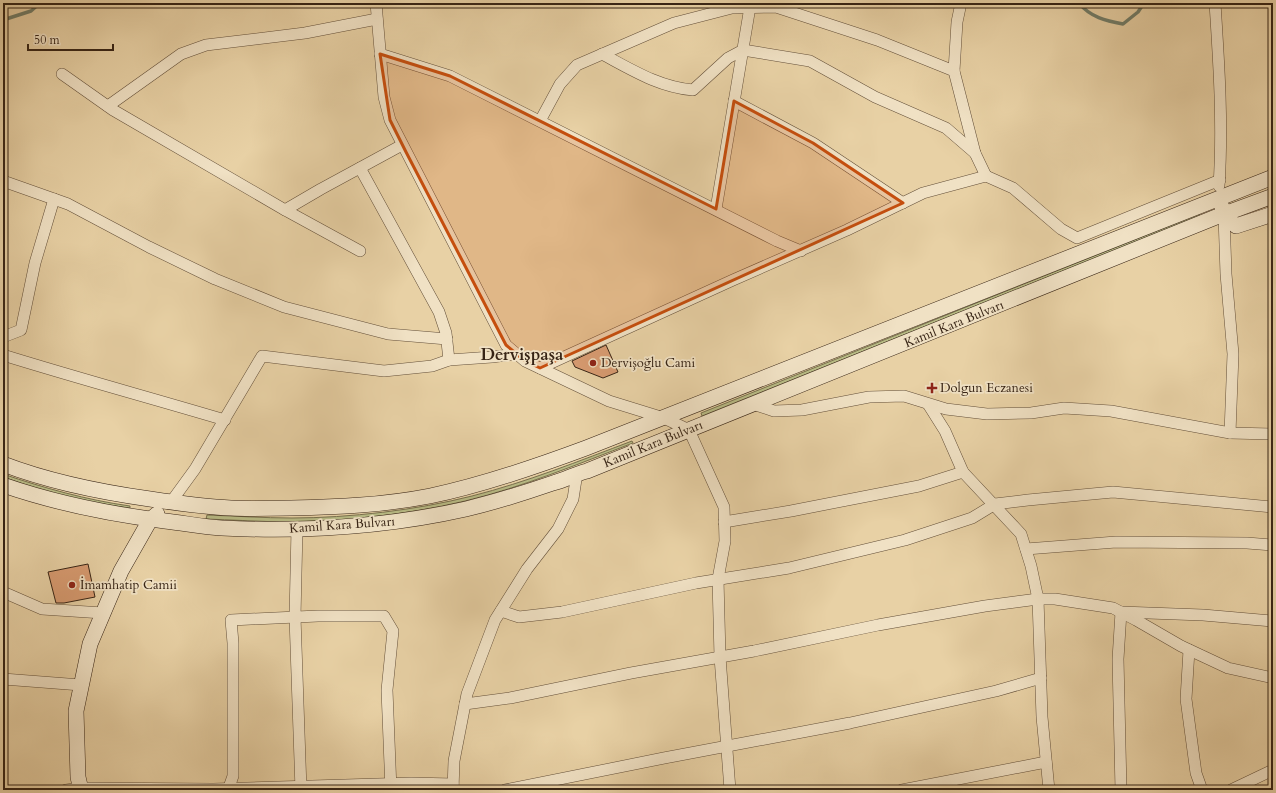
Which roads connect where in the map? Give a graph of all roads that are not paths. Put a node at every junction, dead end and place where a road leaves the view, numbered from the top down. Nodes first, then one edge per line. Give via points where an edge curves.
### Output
1 (376, 3) edge
2 (961, 3) edge
3 (1215, 3) edge
4 (750, 7) junction
5 (377, 19) junction
6 (743, 50) junction
7 (380, 54) junction
8 (602, 54) junction
9 (954, 71) junction
10 (62, 74) dead end
11 (734, 101) junction
12 (108, 106) junction
13 (540, 121) junction
14 (402, 145) junction
15 (975, 153) junction
16 (360, 168) junction
17 (986, 176) junction
18 (1273, 178) edge
19 (3, 181) edge
20 (1220, 189) junction
21 (1273, 196) edge
22 (54, 199) junction
23 (903, 203) junction
24 (716, 209) junction
25 (286, 210) junction
26 (1273, 214) edge
27 (1224, 215) junction
28 (360, 251) dead end
29 (801, 251) junction
30 (3, 337) edge
31 (447, 339) junction
32 (516, 354) junction
33 (3, 355) edge
34 (449, 360) junction
35 (540, 368) junction
36 (753, 404) junction
37 (928, 404) junction
38 (664, 418) junction
39 (225, 420) junction
40 (689, 430) junction
41 (1230, 433) junction
42 (1273, 434) edge
43 (3, 464) edge
44 (963, 472) junction
45 (577, 473) junction
46 (3, 485) edge
47 (171, 502) junction
48 (995, 504) junction
49 (1273, 507) edge
50 (150, 520) junction
51 (724, 522) junction
52 (297, 529) junction
53 (1273, 545) edge
54 (1026, 549) junction
55 (718, 579) junction
56 (3, 592) edge
57 (1038, 599) junction
58 (501, 611) junction
59 (1120, 612) junction
60 (103, 613) junction
61 (296, 617) junction
62 (1273, 621) edge
63 (1189, 650) junction
64 (720, 657) junction
65 (1041, 678) junction
66 (1273, 678) edge
67 (3, 679) edge
68 (81, 685) junction
69 (465, 704) junction
70 (728, 746) junction
71 (1046, 762) junction
72 (1273, 770) edge
73 (391, 787) edge
74 (453, 787) edge
75 (301, 788) edge
76 (76, 789) edge
77 (228, 789) edge
78 (505, 790) edge
79 (730, 790) edge
80 (902, 790) edge
81 (1049, 790) edge
82 (1121, 790) edge
83 (1202, 790) edge
84 (1231, 790) edge

1 - 5 street
2 - 9 street via 957,22
3 - 20 street via 1220,74
4 - 6 street
4 - 8 street via 732,8 674,23
4 - 9 street via 776,7 877,40
5 - 7 street
5 - 12 street via 305,33 206,45 181,54
6 - 8 street via 728,58 693,90 647,79
6 - 11 street
6 - 15 street via 810,61 875,96 946,128
7 - 13 street via 450,76
7 - 14 street via 384,97 390,120
8 - 13 street via 576,65 560,84
9 - 15 street
10 - 12 street
11 - 23 street via 813,143
11 - 24 street
12 - 25 street
13 - 24 street
14 - 16 street
14 - 32 street via 506,345
15 - 17 street
16 - 25 street
16 - 31 street via 439,312
17 - 20 street via 1013,188 1061,229 1077,238
17 - 23 street via 923,193
18 - 20 main road, Kamil Kara Bulvarı
19 - 22 street
20 - 27 main road
20 - 38 main road, Kamil Kara Bulvarı
21 - 27 main road, Kamil Kara Bulvarı
22 - 30 street via 35,263 21,330
22 - 31 street via 215,280 284,307 388,334
23 - 29 street
24 - 29 street
25 - 28 street
26 - 27 main road via 1236,226
27 - 36 main road, Kamil Kara Bulvarı
27 - 41 street via 1226,274 1234,354
29 - 35 street
31 - 34 street
32 - 34 street
32 - 35 street
33 - 39 street
34 - 39 street via 432,366 384,370 262,356
35 - 38 street via 609,401
36 - 37 street via 774,411 802,410 869,397 904,396
36 - 40 main road, Kamil Kara Bulvarı
37 - 41 street via 987,414 1031,413 1064,408 1110,411
37 - 44 street via 945,431
38 - 40 street
38 - 47 main road, Kamil Kara Bulvarı via 523,471 430,496 377,504 310,508 232,508
39 - 47 street
40 - 45 main road, Kamil Kara Bulvarı
40 - 51 street via 724,507
41 - 42 street
43 - 47 main road, Kamil Kara Bulvarı via 77,486
44 - 48 street
44 - 51 street via 919,486
45 - 52 main road, Kamil Kara Bulvarı via 512,497 441,514 362,525
45 - 58 street via 573,499 558,529 527,569
46 - 50 main road, Kamil Kara Bulvarı via 66,503
47 - 50 main road
48 - 49 street via 1113,492
48 - 54 street via 1021,534
48 - 55 street via 972,518 905,540 789,568
50 - 52 main road, Kamil Kara Bulvarı via 221,528
50 - 60 main road via 121,571
51 - 55 street via 725,541
52 - 61 street
53 - 54 street via 1116,542
54 - 57 street
55 - 58 street via 562,612 519,616
55 - 64 street
56 - 60 street via 42,609
57 - 59 street via 1055,599 1113,608
57 - 64 street via 894,622
57 - 65 street
58 - 69 street via 495,620
59 - 62 street
59 - 63 street
59 - 82 street via 1118,659
60 - 68 main road via 90,644
61 - 73 street via 384,616 387,621 393,632 388,690
61 - 75 street
61 - 77 street via 231,620 233,776
63 - 66 street via 1228,668
63 - 83 street via 1186,699 1196,772
64 - 69 street via 510,698
64 - 70 street
65 - 70 street via 988,693 850,723
65 - 71 street
67 - 68 street
68 - 76 main road via 76,711
69 - 74 street via 454,761
70 - 78 street
70 - 79 street
71 - 80 street
71 - 81 street
72 - 84 street
73 - 74 street
73 - 75 street
75 - 77 street
76 - 77 street

